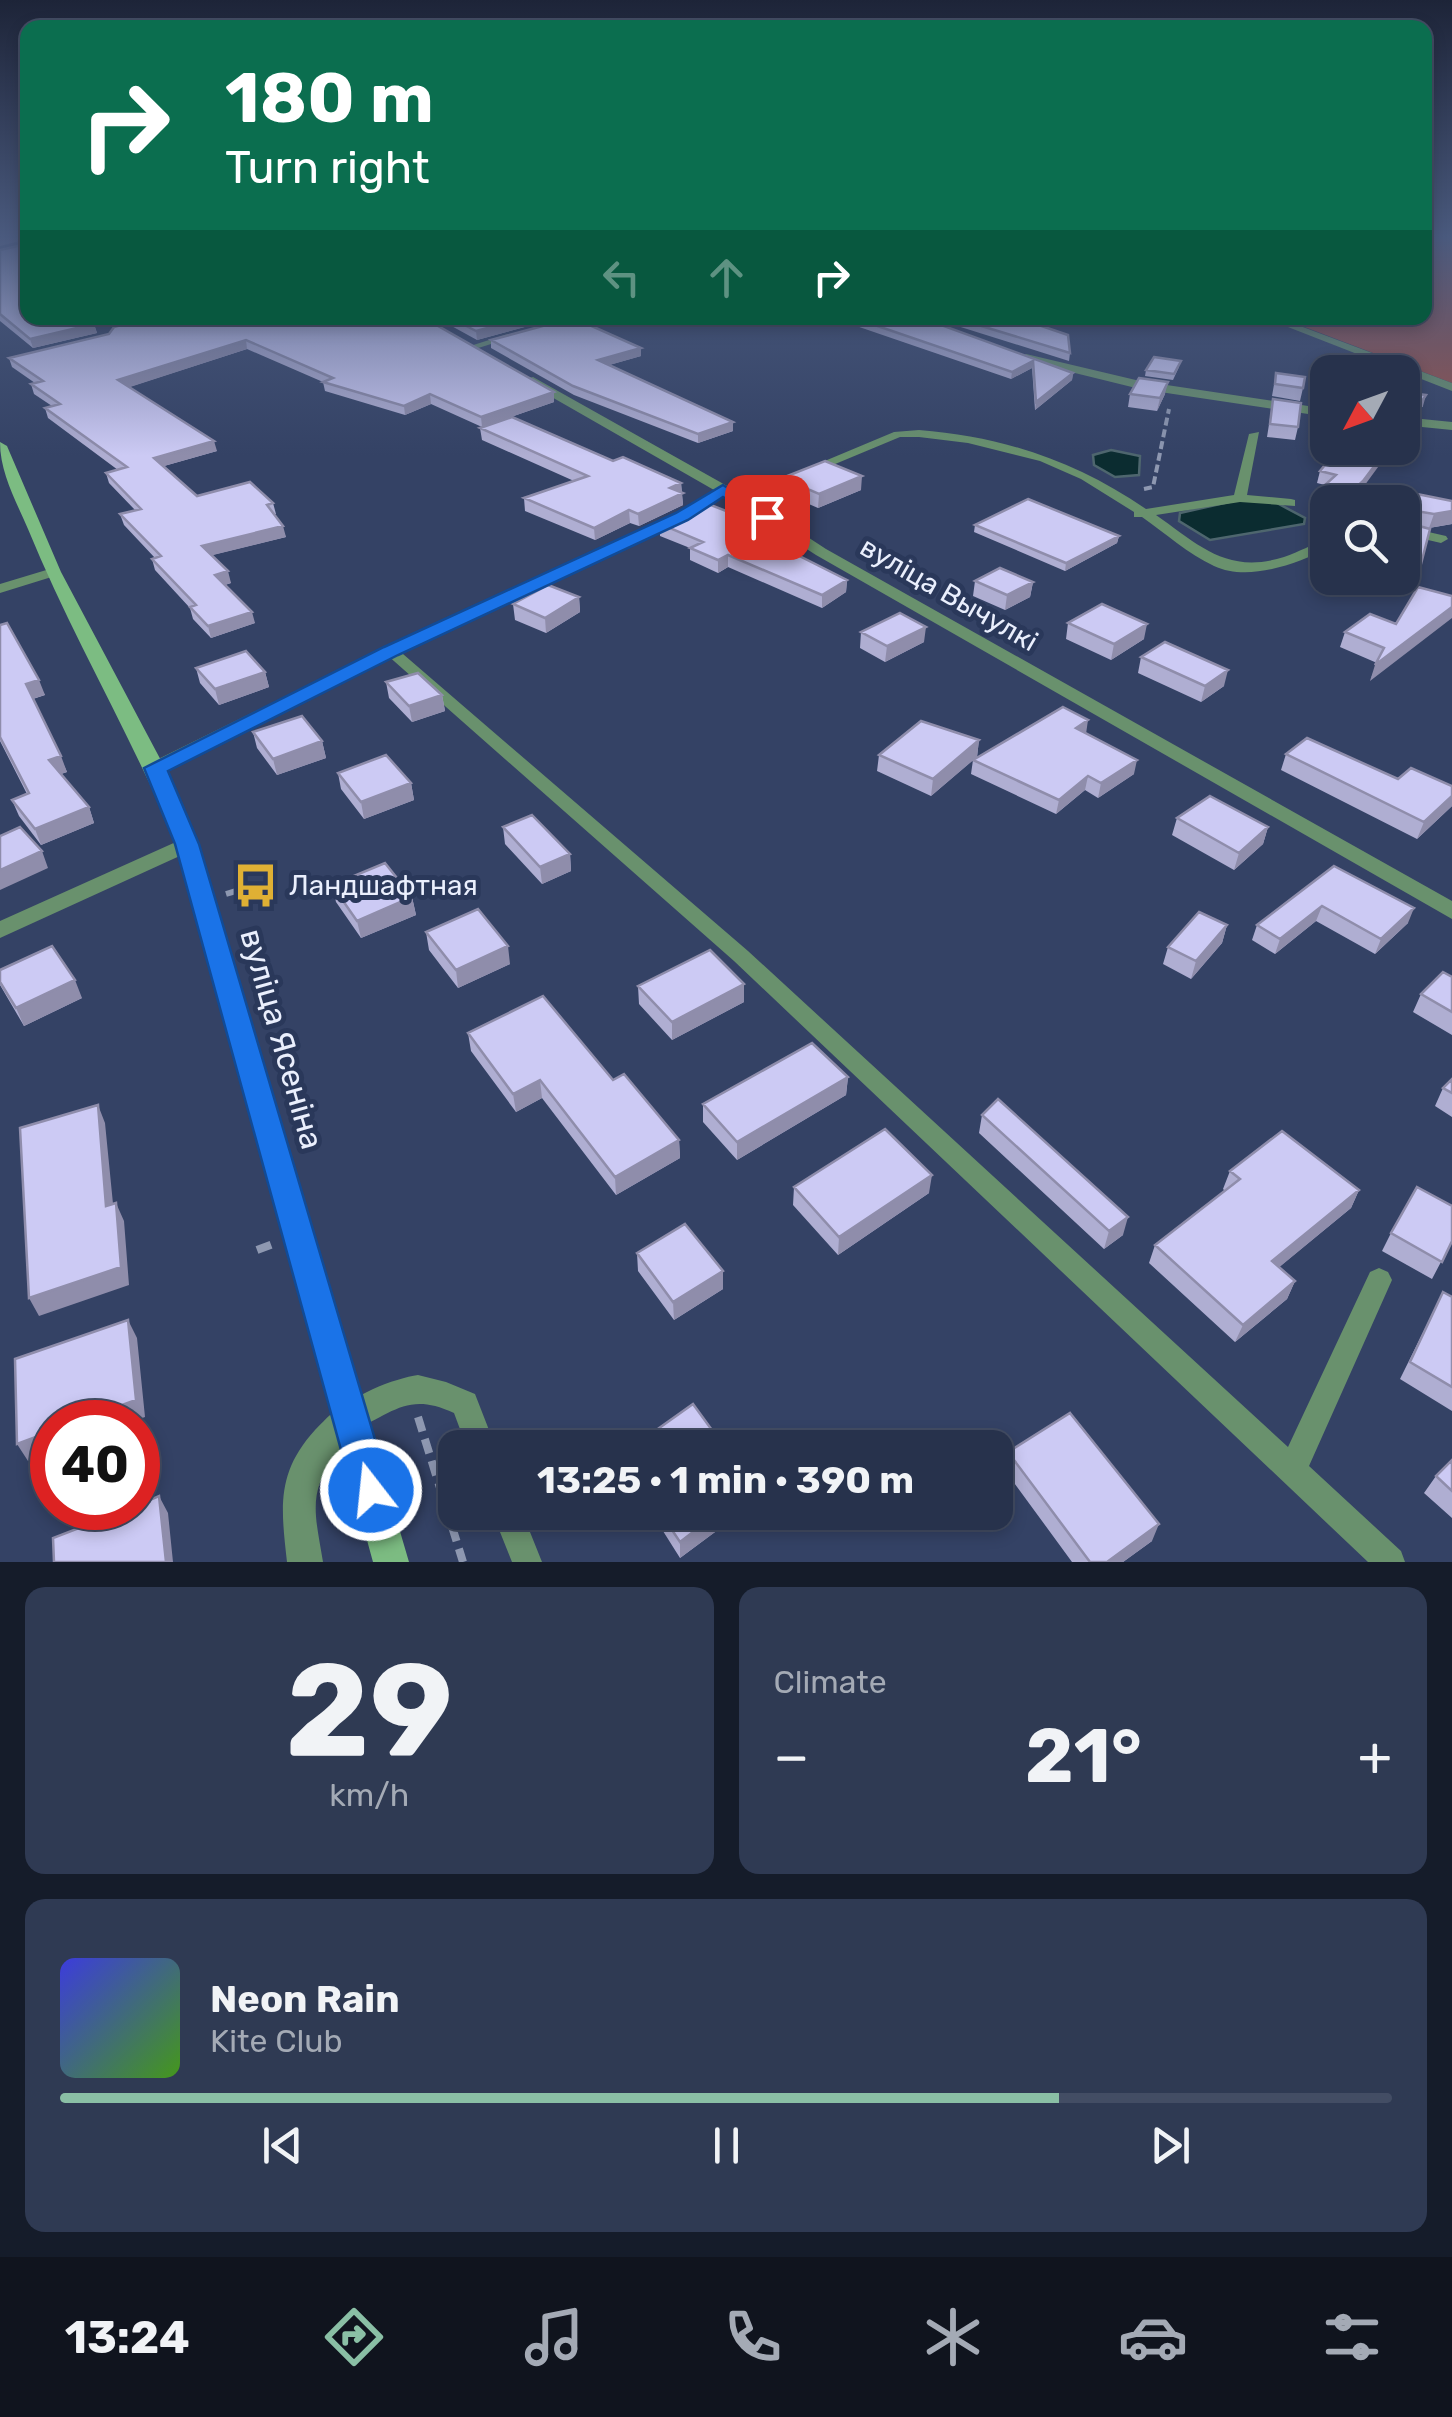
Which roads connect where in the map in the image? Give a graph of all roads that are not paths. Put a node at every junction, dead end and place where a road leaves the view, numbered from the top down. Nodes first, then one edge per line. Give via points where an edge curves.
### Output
1 (1288, 325) edge
2 (526, 332) edge
3 (459, 339) edge
4 (472, 347) junction
5 (1008, 352) edge
6 (489, 356) edge
7 (522, 375) edge
8 (1452, 388) edge
9 (1310, 410) edge
10 (1420, 423) edge
11 (1452, 426) edge
12 (1255, 434) dead end
13 (0, 446) edge
14 (732, 495) junction
15 (1240, 498) junction
16 (1291, 504) dead end
17 (1139, 514) junction
18 (1420, 534) edge
19 (1441, 539) dead end
20 (1310, 550) edge
21 (53, 572) junction
22 (0, 590) edge
23 (391, 651) junction
24 (155, 768) junction
25 (187, 844) junction
26 (1452, 911) edge
27 (0, 930) edge
28 (1378, 1280) dead end
29 (351, 1418) junction
30 (475, 1430) edge
31 (1292, 1470) junction
32 (514, 1530) edge
33 (305, 1562) edge
34 (391, 1562) edge
35 (526, 1562) edge
36 (1390, 1562) edge

1 - 8 street
2 - 4 lane
3 - 4 street
4 - 6 street
5 - 9 street via 1087,374
7 - 14 street, вуліца Вычулкі
10 - 11 street
12 - 15 lane
13 - 21 street, вуліца Ясеніна
14 - 17 lane via 912,433 1047,461 1082,474
14 - 23 street
14 - 26 street, вуліца Вычулкі via 820,552
15 - 16 lane
15 - 17 lane
17 - 20 lane via 1220,564 1278,564
18 - 19 lane
21 - 22 lane
21 - 24 street, вуліца Ясеніна
23 - 24 street
23 - 31 lane via 741,956
24 - 25 street, вуліца Ясеніна
25 - 27 street
25 - 29 street, вуліца Ясеніна
28 - 31 lane
29 - 30 lane via 408,1387 439,1391 464,1404
29 - 33 street via 302,1471 296,1494
29 - 34 street, вуліца Ясеніна
31 - 36 lane
32 - 35 lane

